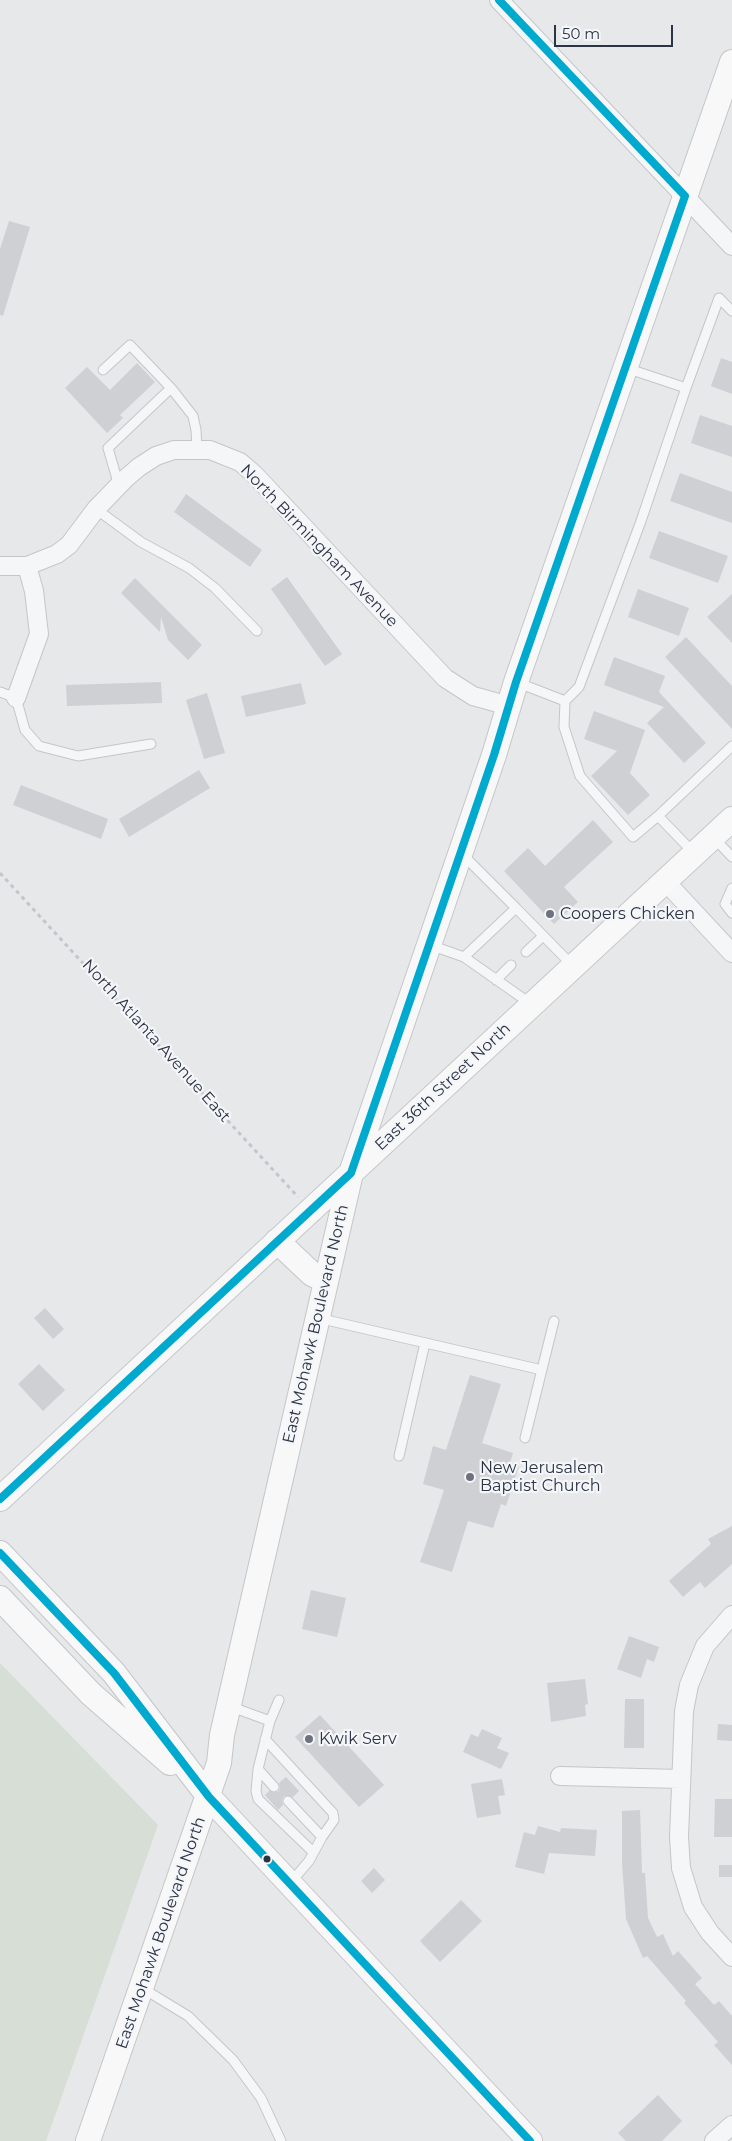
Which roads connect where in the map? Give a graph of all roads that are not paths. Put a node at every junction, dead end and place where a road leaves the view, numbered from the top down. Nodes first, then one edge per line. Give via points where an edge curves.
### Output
1 (499, 0) edge
2 (732, 62) edge
3 (685, 196) junction
4 (732, 246) edge
5 (732, 311) edge
6 (626, 368) junction
7 (103, 370) dead end
8 (170, 388) junction
9 (686, 388) junction
10 (197, 449) junction
11 (119, 486) junction
12 (96, 509) junction
13 (0, 566) edge
14 (27, 566) junction
15 (257, 631) dead end
16 (516, 682) junction
17 (8, 695) edge
18 (565, 701) junction
19 (508, 706) junction
20 (151, 744) dead end
21 (732, 746) edge
22 (658, 816) junction
23 (732, 818) edge
24 (713, 836) junction
25 (460, 852) junction
26 (694, 854) junction
27 (732, 857) edge
28 (665, 881) junction
29 (732, 888) edge
30 (516, 908) junction
31 (732, 913) edge
32 (543, 936) junction
33 (428, 944) junction
34 (731, 951) edge
35 (526, 952) dead end
36 (464, 957) junction
37 (511, 965) dead end
38 (573, 966) junction
39 (496, 980) junction
40 (532, 1005) junction
41 (351, 1173) junction
42 (277, 1241) junction
43 (326, 1282) junction
44 (317, 1318) junction
45 (554, 1320) dead end
46 (425, 1343) junction
47 (542, 1370) junction
48 (526, 1438) dead end
49 (399, 1456) dead end
50 (0, 1499) edge
51 (0, 1553) edge
52 (0, 1598) edge
53 (732, 1615) edge
54 (279, 1700) dead end
55 (229, 1706) junction
56 (270, 1722) junction
57 (265, 1739) junction
58 (258, 1768) junction
59 (560, 1776) dead end
60 (681, 1780) junction
61 (274, 1787) dead end
62 (208, 1797) junction
63 (288, 1801) dead end
64 (322, 1837) junction
65 (312, 1851) junction
66 (289, 1884) junction
67 (732, 1957) edge
68 (142, 1988) junction
69 (732, 2125) edge
70 (88, 2141) edge
71 (281, 2141) edge
72 (530, 2141) edge
73 (714, 2141) edge

1 - 3 street
2 - 3 street, East Mohawk Boulevard North
3 - 4 street
3 - 6 street, East Mohawk Boulevard North
5 - 9 lane via 719,298
6 - 9 lane
6 - 16 street, East Mohawk Boulevard North
7 - 8 lane via 130,345
8 - 10 lane via 193,416
8 - 11 lane via 108,448
9 - 18 lane via 579,687
10 - 11 street, North Birmingham Avenue via 174,450 156,456
10 - 19 street, North Birmingham Avenue via 225,455 254,474 452,684 473,696
11 - 12 street, North Birmingham Avenue
12 - 14 street, North Birmingham Avenue via 69,545 57,554
12 - 15 lane via 140,542 189,568
13 - 14 street, North Birmingham Avenue
14 - 17 street via 34,591 39,634
16 - 18 lane
16 - 19 street, East Mohawk Boulevard North
17 - 20 lane via 25,730 39,746 78,756
18 - 22 lane via 564,726 580,776 633,837
19 - 25 street, East Mohawk Boulevard North
21 - 22 lane
22 - 26 lane
23 - 24 street, East 36th Street North
24 - 26 street, East 36th Street North
24 - 27 lane
25 - 30 lane
25 - 33 street, East Mohawk Boulevard North
26 - 28 street, East 36th Street North
28 - 34 street
28 - 38 street, East 36th Street North
29 - 31 lane via 725,904
30 - 32 lane
30 - 36 lane
32 - 35 lane
32 - 38 lane
33 - 36 lane
33 - 41 street, East Mohawk Boulevard North
36 - 39 lane
37 - 39 lane
38 - 40 street, East 36th Street North
39 - 40 lane
40 - 41 street, East 36th Street North
41 - 42 street, East 36th Street North
41 - 43 street, East Mohawk Boulevard North
42 - 43 street via 312,1274
42 - 50 street, East 36th Street North
43 - 44 street, East Mohawk Boulevard North
44 - 46 lane
44 - 55 street, East Mohawk Boulevard North
45 - 47 lane
46 - 47 lane
46 - 49 lane
47 - 48 lane
51 - 62 street via 114,1673
52 - 62 street via 91,1694
53 - 60 street via 705,1646 689,1685 684,1711
54 - 56 lane
55 - 56 lane
55 - 62 street, East Mohawk Boulevard North via 219,1763
56 - 57 lane
57 - 58 lane
57 - 64 lane via 333,1813 334,1820
58 - 61 lane
58 - 65 lane via 258,1799
59 - 60 street
60 - 67 street via 679,1837 686,1886 699,1918
62 - 66 street
62 - 68 street, East Mohawk Boulevard North
63 - 64 lane
64 - 65 lane
65 - 66 lane via 309,1860
66 - 72 street
68 - 70 street, East Mohawk Boulevard North
68 - 71 lane via 188,2016 234,2060 261,2098
69 - 73 street

